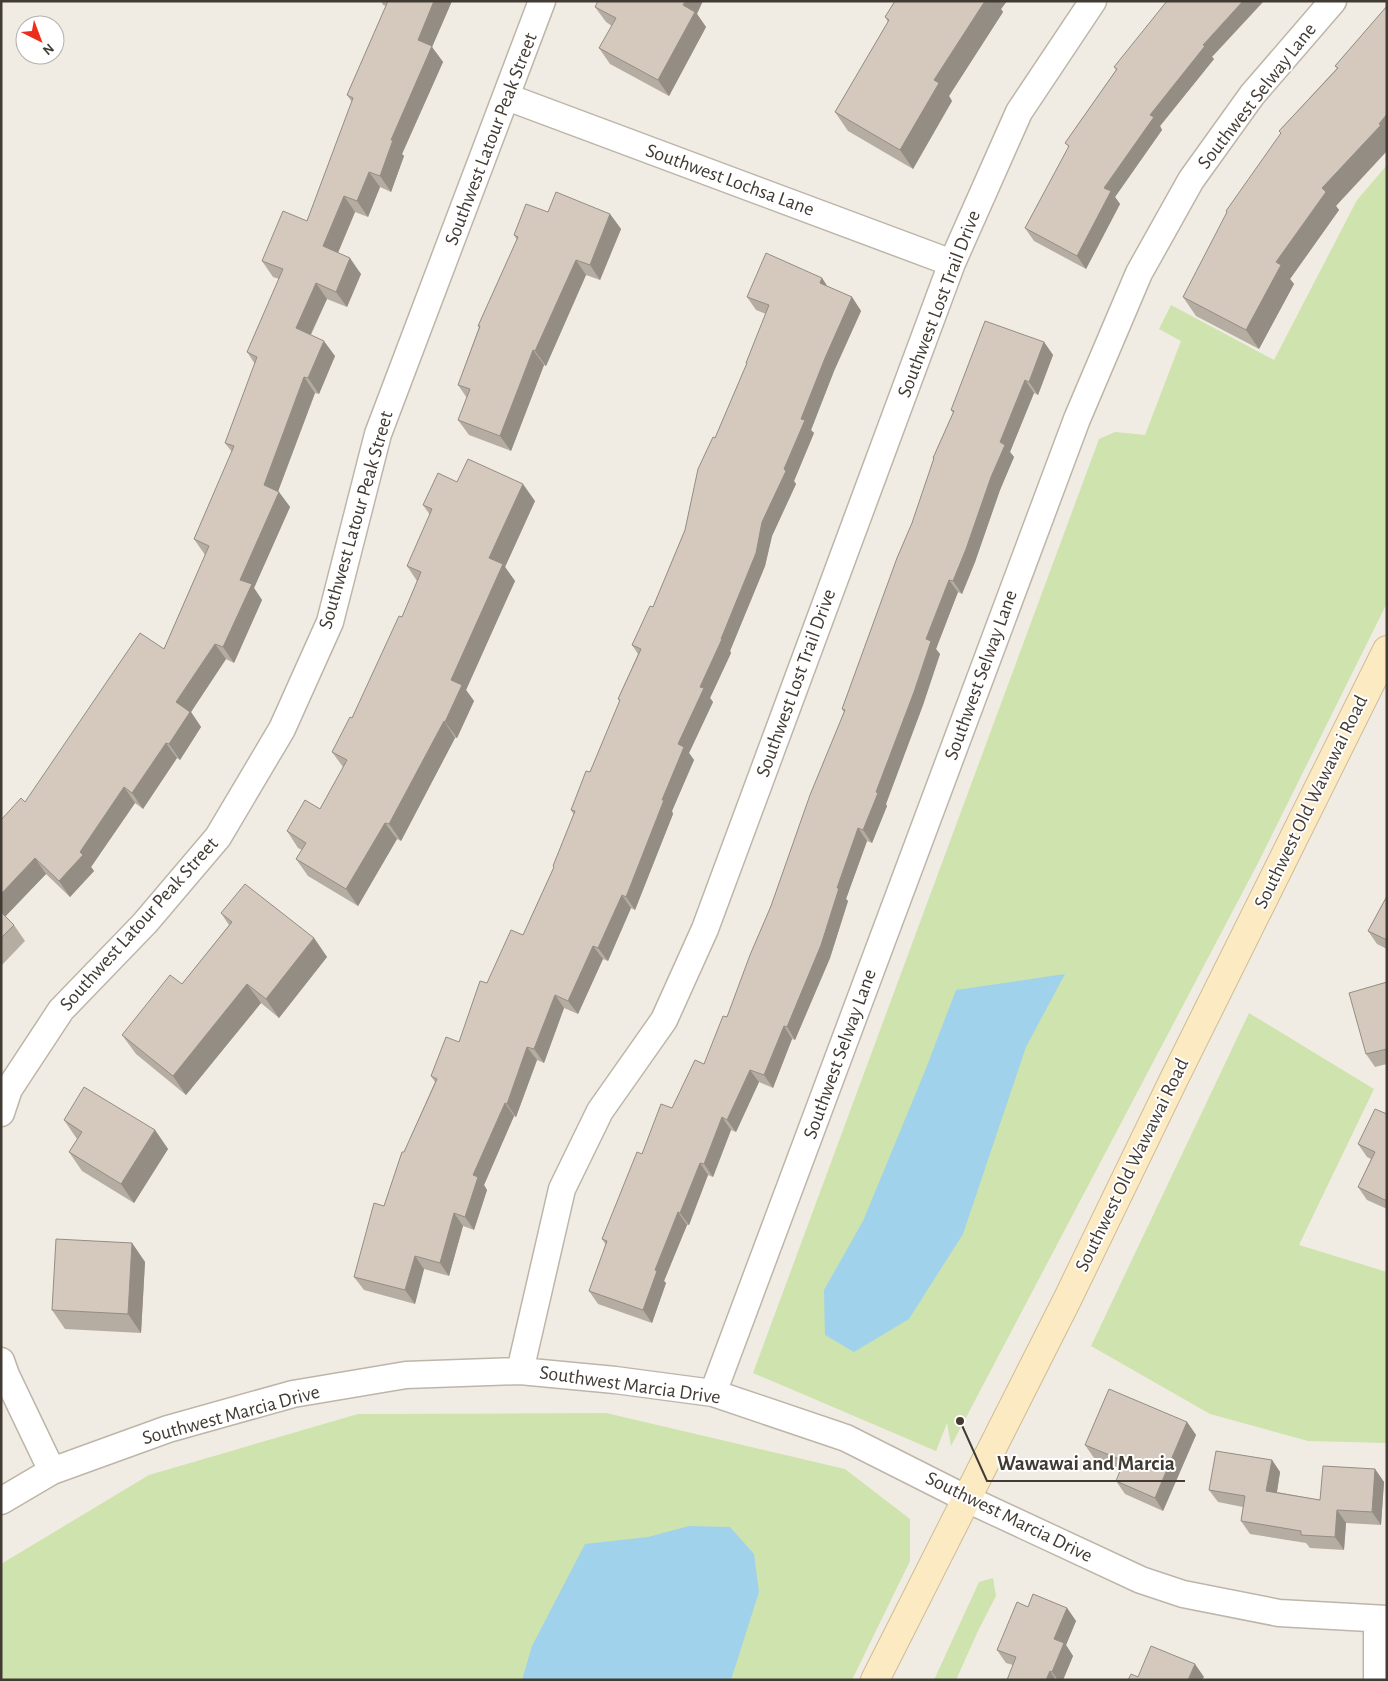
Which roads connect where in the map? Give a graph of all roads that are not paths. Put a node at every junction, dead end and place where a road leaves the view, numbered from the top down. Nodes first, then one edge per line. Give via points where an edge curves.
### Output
1 (542, 1) edge
2 (1094, 1) edge
3 (1333, 1) edge
4 (507, 97) junction
5 (952, 263) junction
6 (1387, 650) edge
7 (1, 1113) edge
8 (1, 1361) edge
9 (520, 1371) junction
10 (713, 1393) junction
11 (52, 1471) junction
12 (967, 1498) junction
13 (1, 1501) edge
14 (1382, 1619) edge
15 (875, 1680) edge
16 (1377, 1680) edge

1 - 4 street, Southwest Latour Peak Street
2 - 5 street, Southwest Lost Trail Drive via 1019,112
3 - 10 street, Southwest Selway Lane via 1252,95 1191,180 1139,273 1077,419
4 - 5 street, Southwest Lochsa Lane
4 - 7 street, Southwest Latour Peak Street via 378,434 330,622 282,729 218,836 145,923 61,1010 9,1089
5 - 9 street, Southwest Lost Trail Drive via 705,928 664,1020 600,1111 562,1188
6 - 12 main road, Southwest Old Wawawai Road
8 - 11 street
9 - 10 street, Southwest Marcia Drive
9 - 11 street, Southwest Marcia Drive via 406,1376 293,1394 168,1429
10 - 12 street, Southwest Marcia Drive via 846,1438
11 - 13 street, Southwest Marcia Drive
12 - 14 street, Southwest Marcia Drive via 1141,1580 1183,1594 1279,1613
12 - 15 main road, Southwest Old Wawawai Road
14 - 16 street

